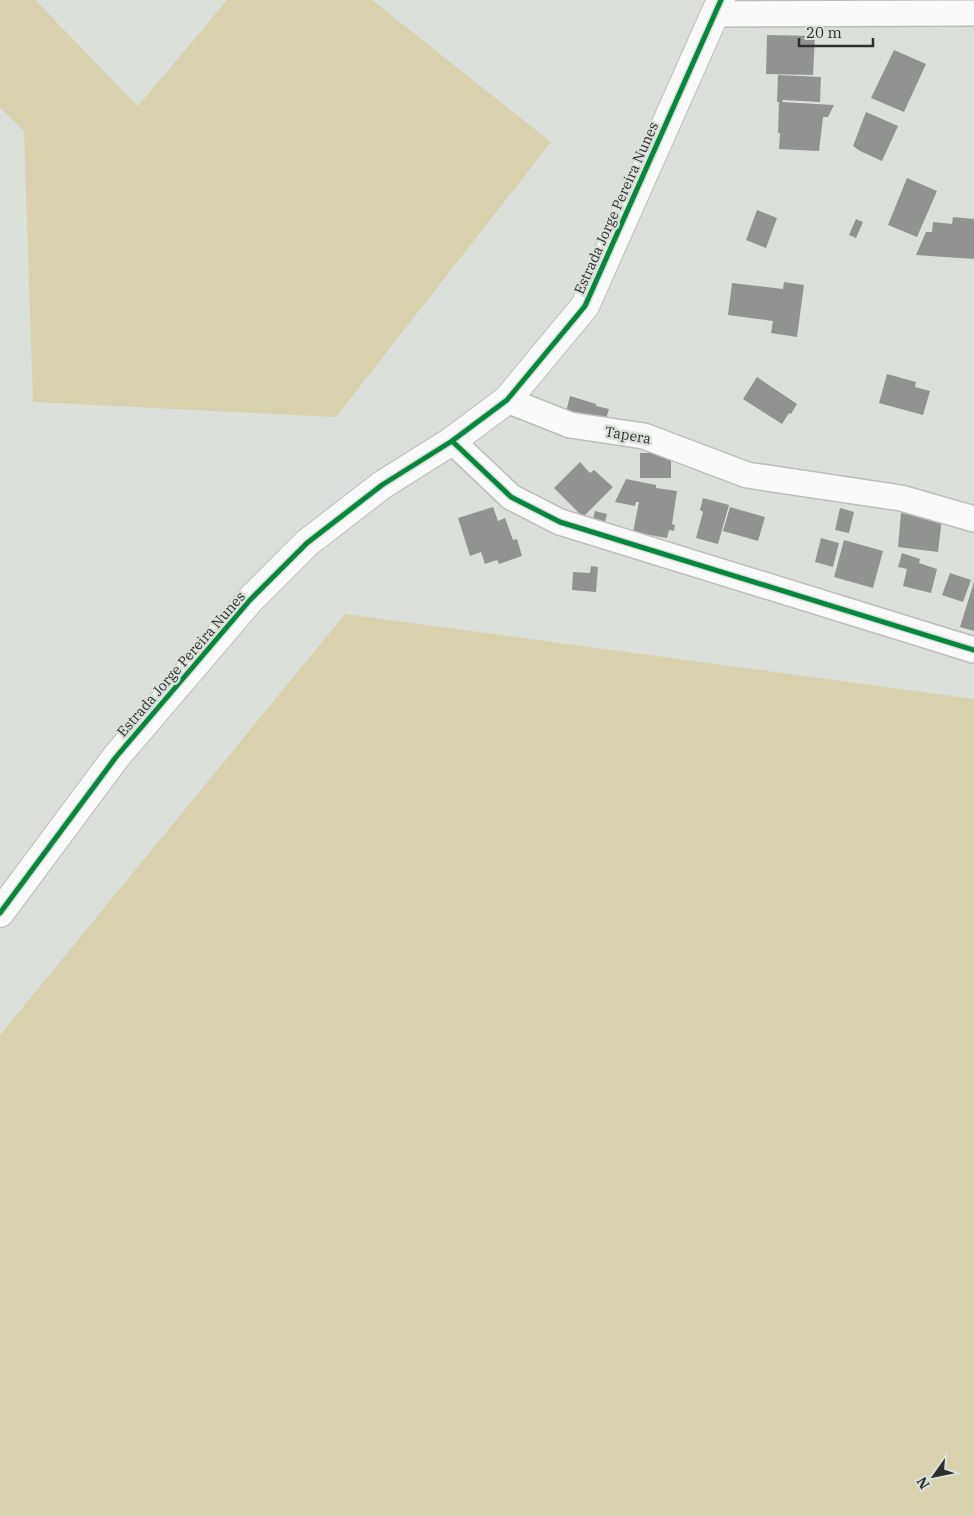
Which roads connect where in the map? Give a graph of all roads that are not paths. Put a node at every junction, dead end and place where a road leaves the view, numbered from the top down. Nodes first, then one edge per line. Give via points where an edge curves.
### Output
1 (718, 7) edge
2 (974, 13) edge
3 (508, 400) junction
4 (452, 441) junction
5 (974, 519) edge
6 (974, 650) edge
7 (0, 913) edge

1 - 2 street
1 - 3 street, Estrada Jorge Pereira Nunes via 585,306
3 - 4 street, Estrada Jorge Pereira Nunes
3 - 5 street, Tapera via 570,425 644,436 747,475 901,498
4 - 6 street via 511,497 560,522
4 - 7 street, Estrada Jorge Pereira Nunes via 382,485 307,543 250,600 116,757

